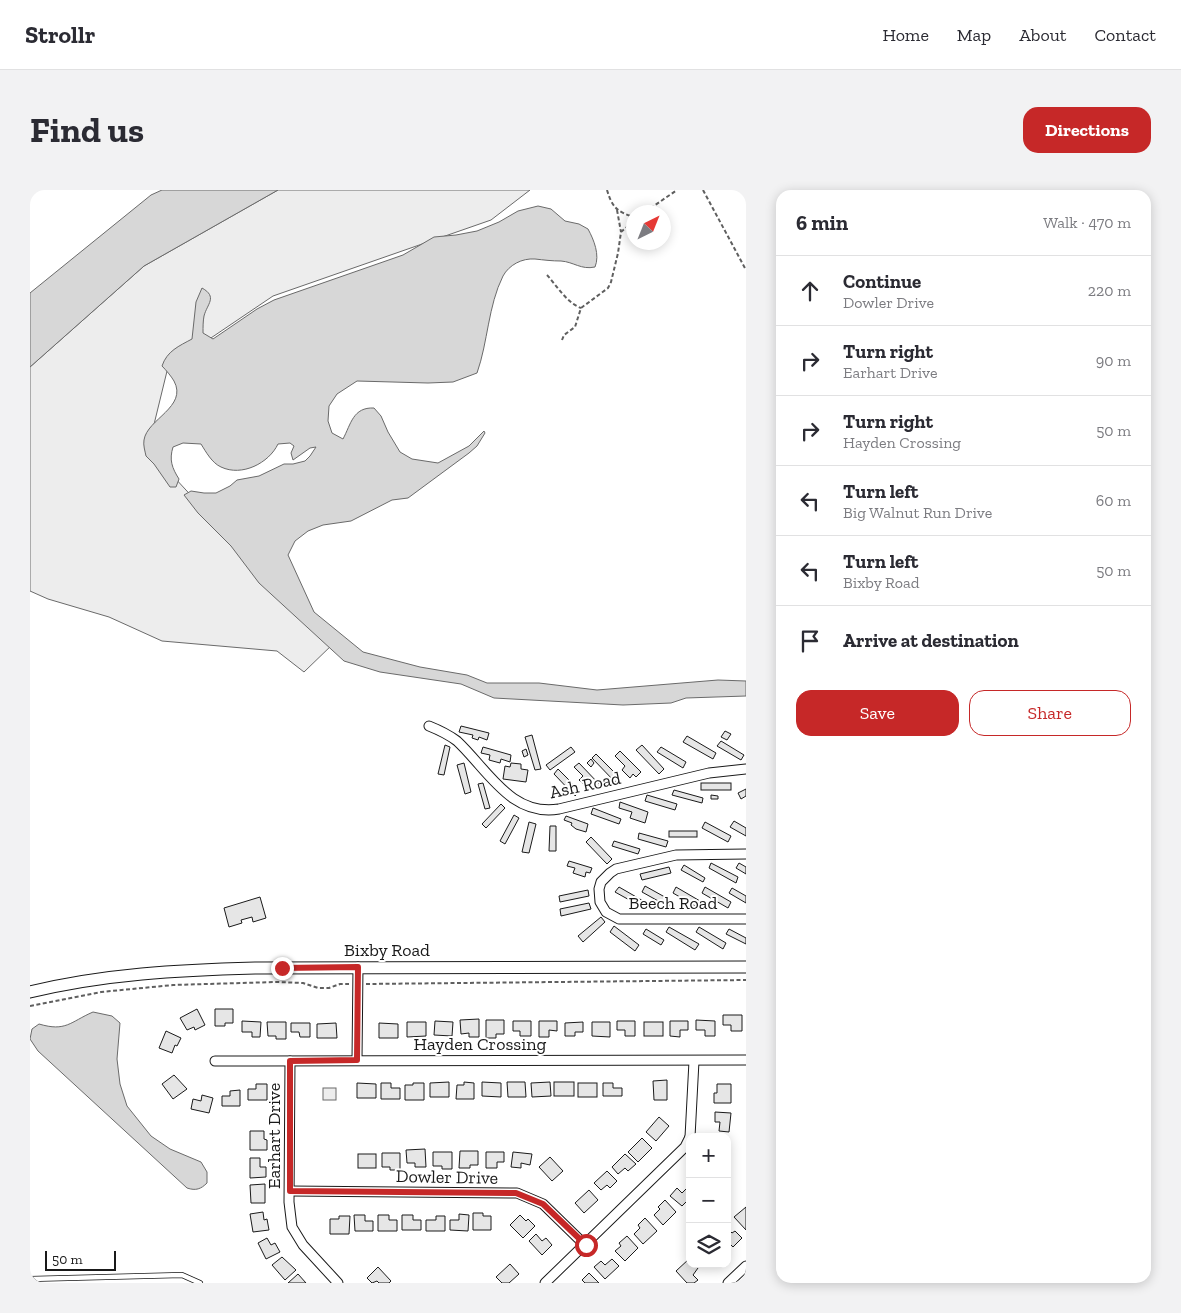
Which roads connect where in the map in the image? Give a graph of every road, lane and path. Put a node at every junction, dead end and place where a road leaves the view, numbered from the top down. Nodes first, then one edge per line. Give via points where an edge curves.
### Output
1 (607, 190) edge
2 (677, 190) edge
3 (703, 190) edge
4 (655, 205) edge
5 (617, 210) junction
6 (626, 214) edge
7 (626, 228) edge
8 (621, 232) junction
9 (746, 270) edge
10 (547, 275) dead end
11 (581, 308) junction
12 (562, 340) dead end
13 (429, 726) dead end
14 (746, 769) edge
15 (746, 854) edge
16 (746, 919) edge
17 (358, 967) junction
18 (746, 967) edge
19 (746, 980) edge
20 (358, 984) junction
21 (30, 992) edge
22 (30, 1006) edge
23 (357, 1060) junction
24 (746, 1060) edge
25 (215, 1061) dead end
26 (290, 1061) junction
27 (694, 1061) junction
28 (690, 1133) edge
29 (686, 1145) edge
30 (290, 1191) junction
31 (586, 1245) junction
32 (746, 1266) edge
33 (30, 1279) edge
34 (200, 1283) edge
35 (338, 1283) edge
36 (545, 1283) edge
37 (728, 1283) edge

1 - 5 path
2 - 4 path
3 - 9 path
5 - 6 path
5 - 8 path
7 - 8 path
8 - 11 path via 612,282
10 - 11 path via 568,300
11 - 12 path via 575,327
13 - 14 street, Ash Road via 456,740 510,796 524,806 541,810 559,809 709,773
15 - 16 street, Beech Road via 676,856 616,870 601,882 598,895 606,912 619,919
17 - 18 street, Bixby Road
17 - 20 street
17 - 21 street, Bixby Road via 170,971 104,978
19 - 20 path
20 - 22 path via 329,988 276,982 173,985 101,992
20 - 23 street
23 - 26 street, Hayden Crossing
23 - 27 street, Hayden Crossing
24 - 27 street, Hayden Crossing
25 - 26 street, Hayden Crossing
26 - 30 street, Earhart Drive
27 - 28 street
29 - 31 street
30 - 31 street, Dowler Drive via 516,1193 543,1204
30 - 35 street, Earhart Drive via 292,1227 303,1245
31 - 36 street
32 - 37 street
33 - 34 lane via 182,1275

